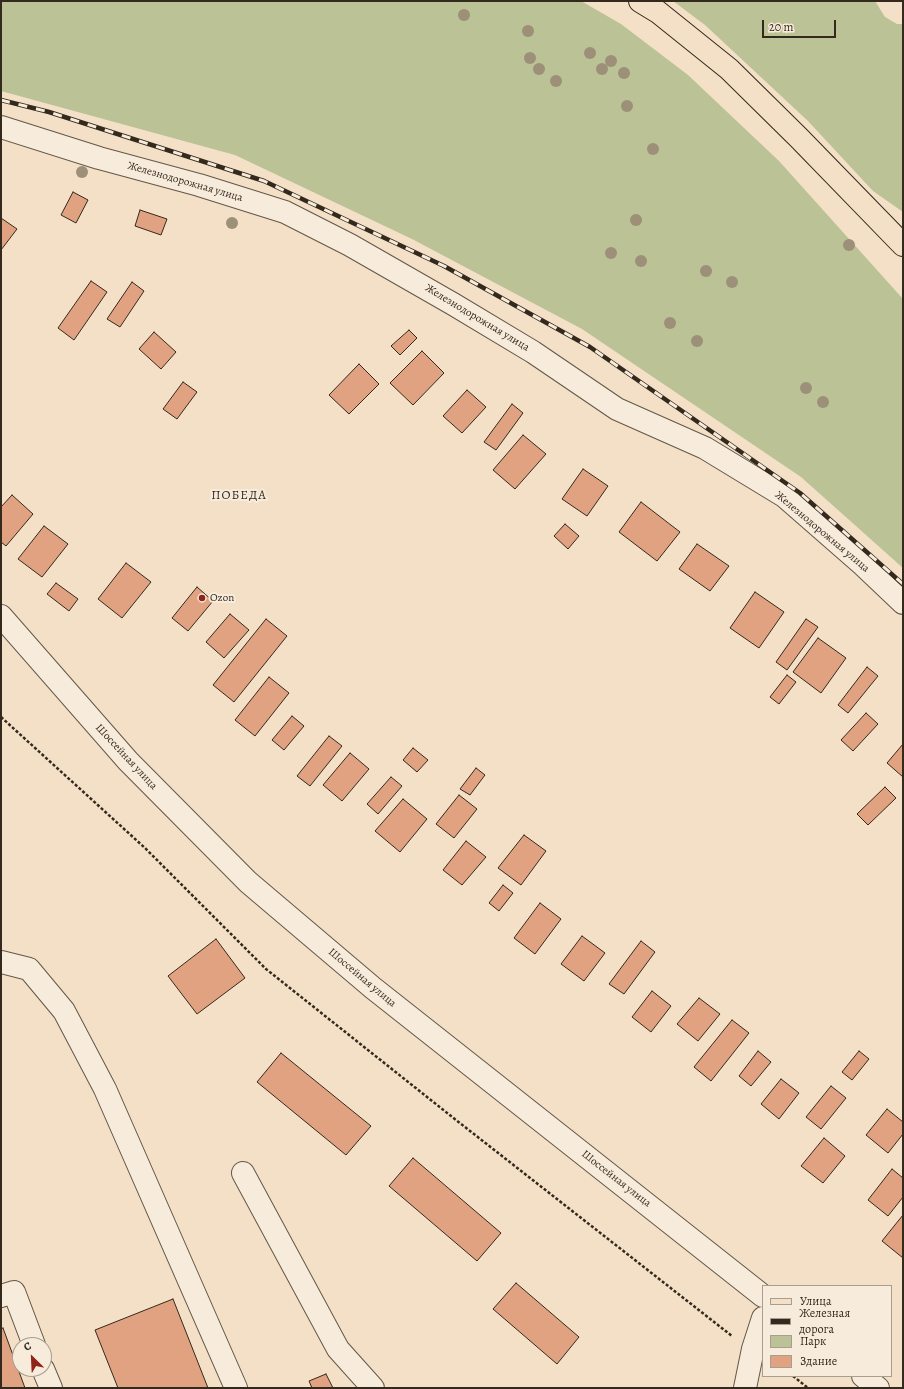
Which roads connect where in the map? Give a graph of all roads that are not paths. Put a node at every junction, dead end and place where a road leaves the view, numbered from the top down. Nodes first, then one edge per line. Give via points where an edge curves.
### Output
1 (640, 1) edge
2 (1, 127) edge
3 (903, 245) edge
4 (903, 603) edge
5 (1, 616) edge
6 (1, 962) edge
7 (243, 1173) dead end
8 (762, 1295) edge
9 (1, 1296) edge
10 (762, 1321) edge
11 (31, 1337) edge
12 (46, 1377) edge
13 (864, 1377) edge
14 (51, 1388) edge
15 (236, 1388) edge
16 (373, 1388) edge
17 (745, 1388) edge
18 (878, 1388) edge

1 - 3 main road via 658,12 729,69
2 - 4 street, Железнодорожная улица via 285,212 350,245 520,344 617,409 705,448 784,496
5 - 8 street, Шоссейная улица via 128,762 248,882 373,988
6 - 15 street via 29,968 64,1011 105,1089
7 - 16 street via 338,1349
9 - 11 street via 14,1292
10 - 17 street
12 - 14 street
13 - 18 street

